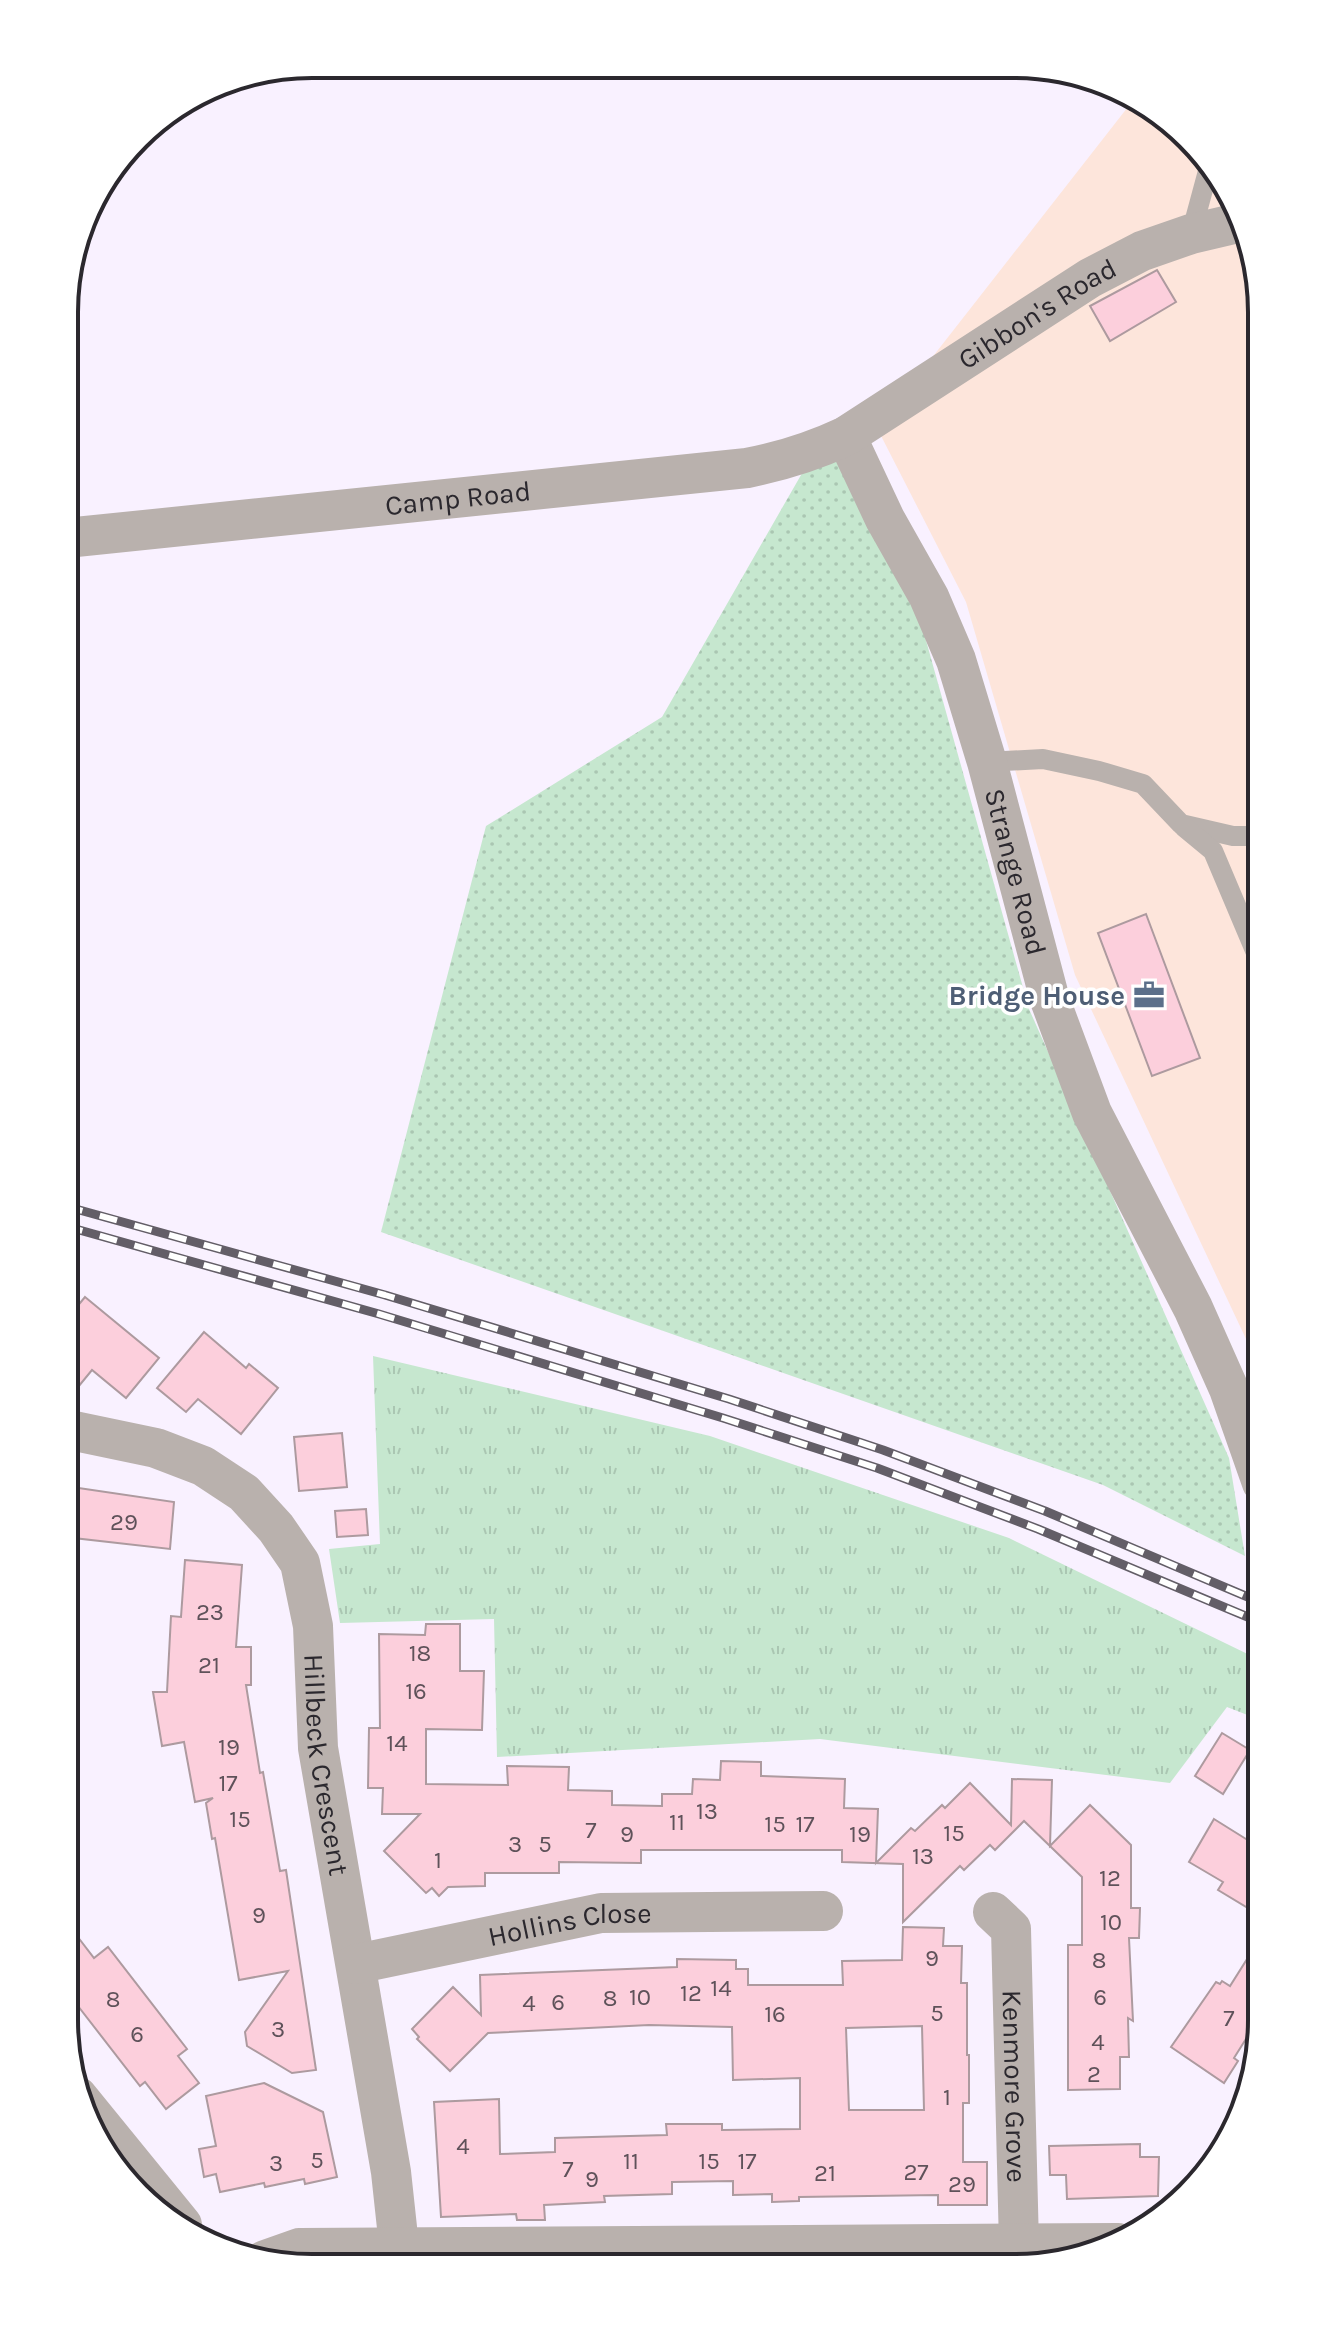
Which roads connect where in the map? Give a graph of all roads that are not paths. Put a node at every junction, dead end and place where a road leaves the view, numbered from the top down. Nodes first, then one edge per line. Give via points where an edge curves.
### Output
1 (1206, 178) edge
2 (1231, 225) edge
3 (1191, 234) junction
4 (846, 436) junction
5 (78, 537) edge
6 (987, 762) junction
7 (1181, 824) junction
8 (1248, 836) edge
9 (1248, 933) edge
10 (78, 1432) edge
11 (1247, 1441) edge
12 (1011, 1918) dead end
13 (799, 1922) dead end
14 (356, 1964) junction
15 (107, 2133) edge
16 (157, 2194) edge
17 (1083, 2244) edge
18 (1019, 2245) junction
19 (399, 2246) junction
20 (281, 2252) edge

1 - 3 lane
2 - 3 street, Gibbon's Road
3 - 4 street, Gibbon's Road via 1090,278
4 - 5 street, Camp Road via 810,453 747,468
4 - 6 street, Strange Road via 929,597 956,660
6 - 7 lane via 1043,759 1143,784
6 - 11 street, Strange Road via 1050,1000 1092,1113 1193,1308
7 - 8 lane
7 - 9 lane via 1213,851
10 - 14 street, Hillbeck Crescent via 156,1448 203,1466 244,1493 300,1563 313,1626 318,1748
12 - 18 street, Kenmore Grove
13 - 14 street, Hollins Close via 601,1913
14 - 19 street, Hillbeck Crescent
15 - 16 street
17 - 18 street
18 - 19 street
19 - 20 street

